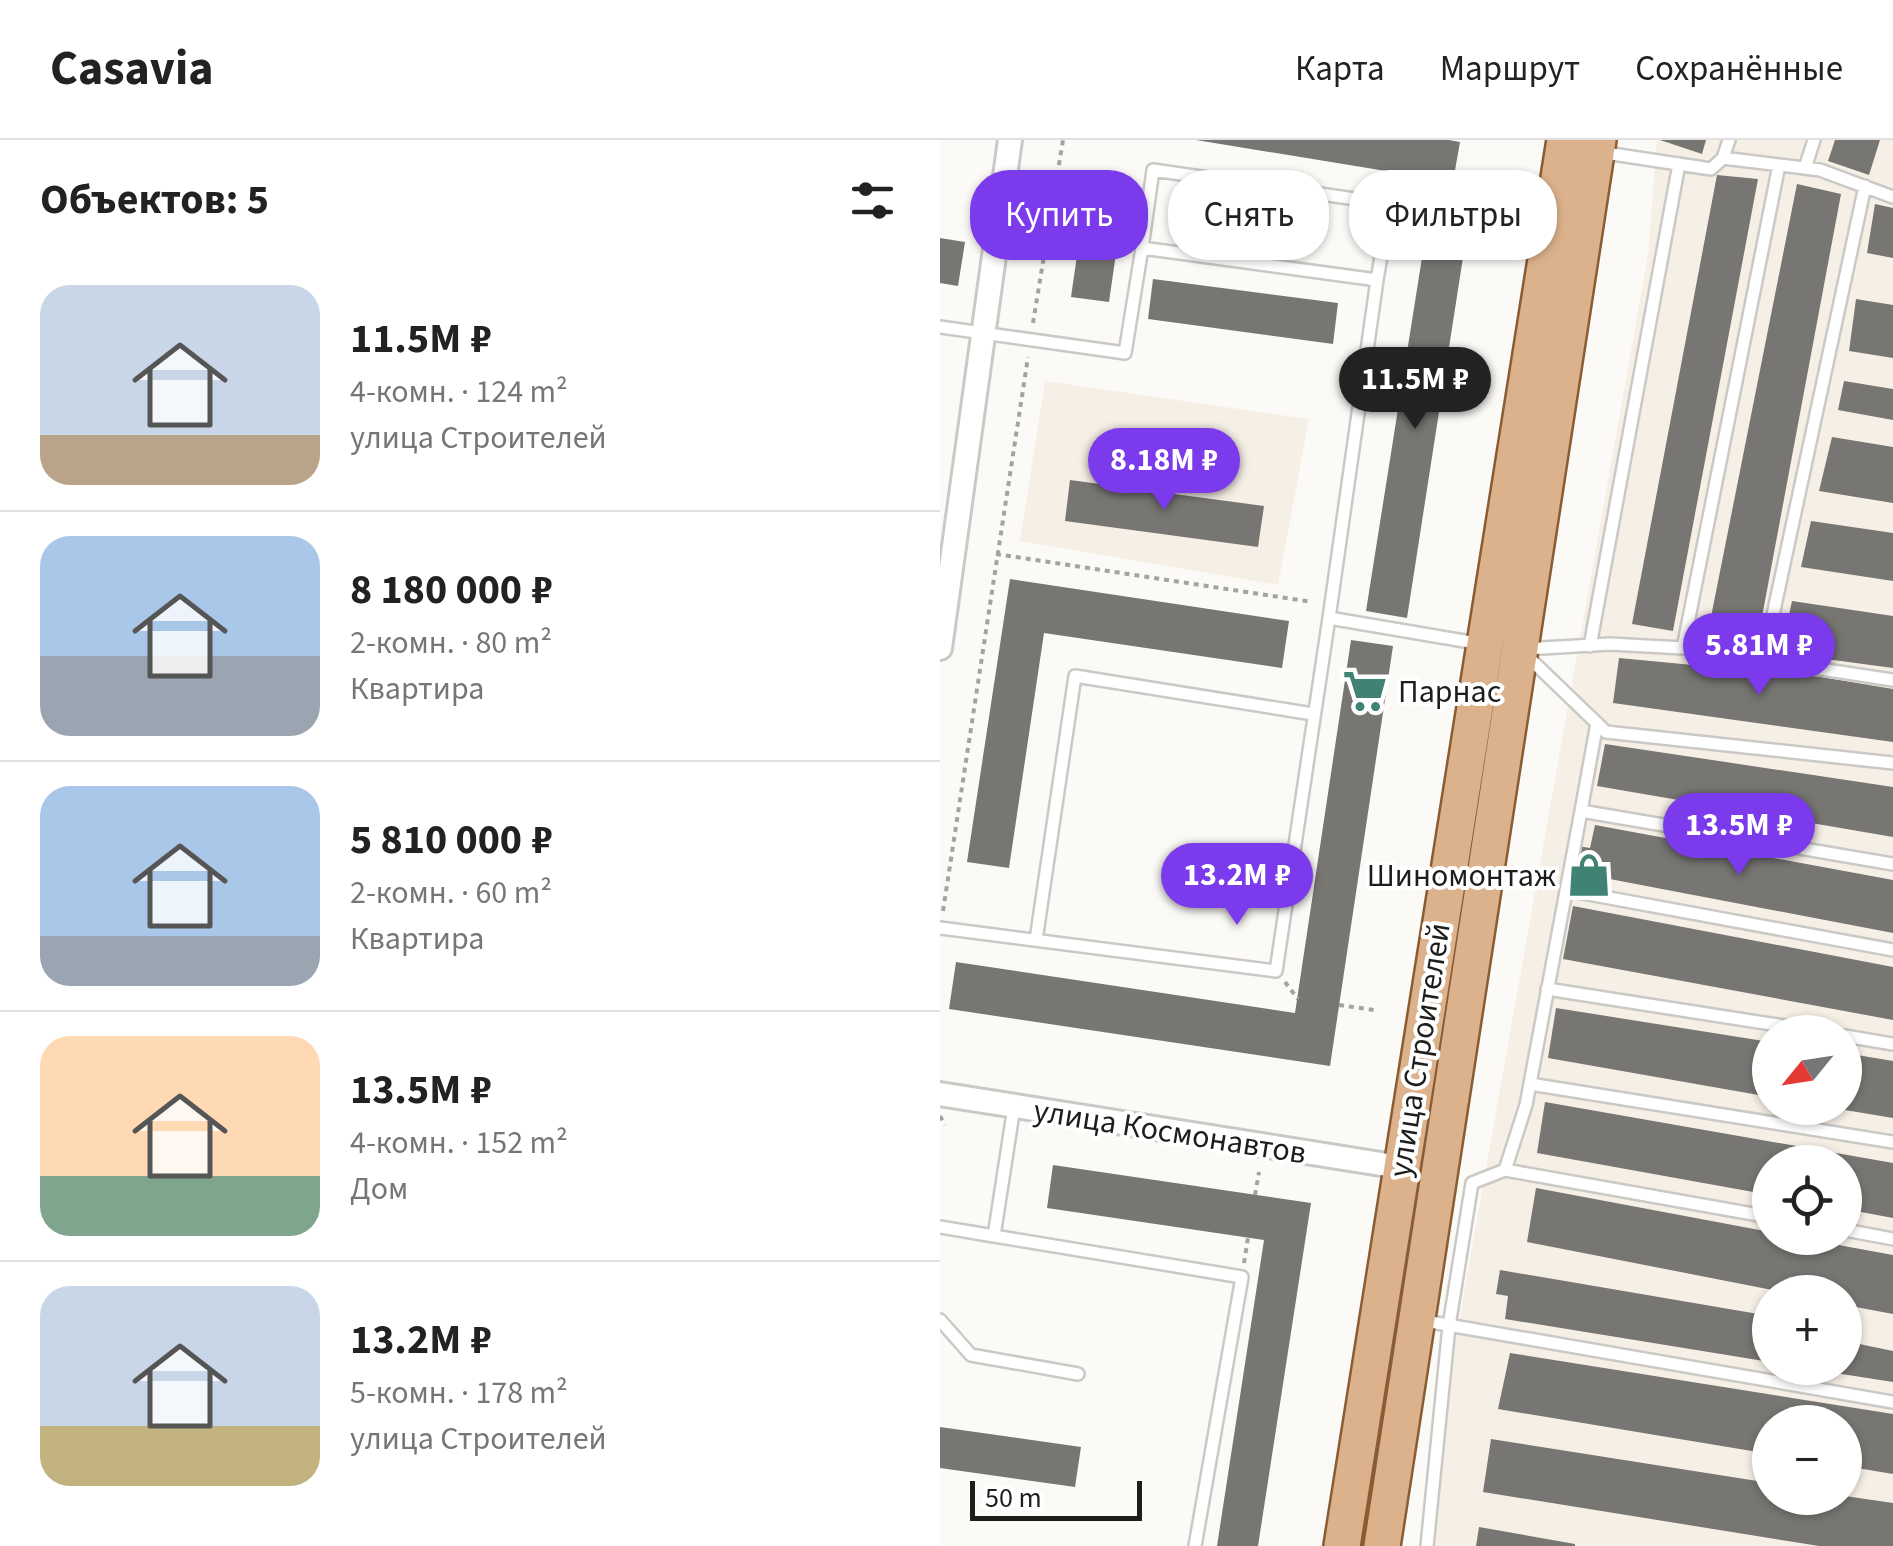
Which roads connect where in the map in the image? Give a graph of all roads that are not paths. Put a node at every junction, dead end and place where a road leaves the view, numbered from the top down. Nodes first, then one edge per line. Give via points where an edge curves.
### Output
1 (1010, 140) edge
2 (1729, 140) edge
3 (1814, 140) edge
4 (1591, 143) edge
5 (1723, 158) junction
6 (1678, 164) junction
7 (1779, 165) junction
8 (1805, 168) junction
9 (1865, 186) junction
10 (1893, 197) edge
11 (1148, 205) edge
12 (1148, 249) edge
13 (1140, 260) edge
14 (1377, 280) junction
15 (940, 327) edge
16 (982, 334) junction
17 (945, 557) edge
18 (1330, 612) junction
19 (1590, 646) junction
20 (1503, 647) junction
21 (940, 648) edge
22 (1683, 648) junction
23 (1764, 658) junction
24 (1893, 680) edge
25 (1313, 714) junction
26 (1597, 723) junction
27 (1893, 763) edge
28 (1581, 811) junction
29 (1893, 864) edge
30 (1566, 890) junction
31 (940, 928) edge
32 (1036, 940) junction
33 (1893, 950) edge
34 (1548, 989) junction
35 (1752, 1021) edge
36 (1862, 1039) edge
37 (1893, 1044) edge
38 (1530, 1084) junction
39 (940, 1094) edge
40 (1014, 1107) junction
41 (1893, 1142) edge
42 (1400, 1167) junction
43 (1505, 1170) junction
44 (1442, 1172) junction
45 (1752, 1214) edge
46 (940, 1227) edge
47 (1862, 1233) edge
48 (994, 1236) junction
49 (1893, 1239) edge
50 (940, 1320) edge
51 (1433, 1322) junction
52 (1078, 1374) dead end
53 (1893, 1402) edge
54 (1195, 1546) edge
55 (1342, 1546) edge
56 (1382, 1546) edge
57 (1427, 1546) edge

1 - 16 street
2 - 5 lane
3 - 8 lane
4 - 6 lane
4 - 20 main road, улица Строителей
5 - 6 lane via 1710,169
5 - 7 lane
6 - 19 lane
7 - 8 lane
7 - 22 lane
8 - 9 lane
9 - 10 lane
9 - 23 lane
11 - 14 lane via 1153,170 1390,204
12 - 14 lane
13 - 16 lane via 1126,353
14 - 18 lane
15 - 16 lane
16 - 17 street
17 - 21 street
18 - 20 lane
18 - 25 lane
19 - 20 lane
19 - 22 lane
20 - 26 lane
20 - 42 main road, улица Строителей
20 - 44 main road, улица Строителей
22 - 23 lane
23 - 24 lane
25 - 32 lane via 1276,971
25 - 32 lane via 1074,676
26 - 27 lane via 1606,732
26 - 28 lane
28 - 29 lane
28 - 30 lane
30 - 33 lane
30 - 34 lane
31 - 32 lane
34 - 35 lane
34 - 38 lane
36 - 37 lane
38 - 41 lane
38 - 43 lane
39 - 40 street, улица Космонавтов
40 - 42 street, улица Космонавтов
40 - 48 lane
42 - 44 main road
42 - 55 main road, улица Строителей
43 - 45 lane
43 - 51 lane via 1472,1183
44 - 51 main road, улица Строителей
46 - 48 lane
47 - 49 lane
48 - 54 lane via 1242,1277
50 - 52 lane via 972,1355
51 - 53 lane
51 - 56 main road, улица Строителей
51 - 57 lane

